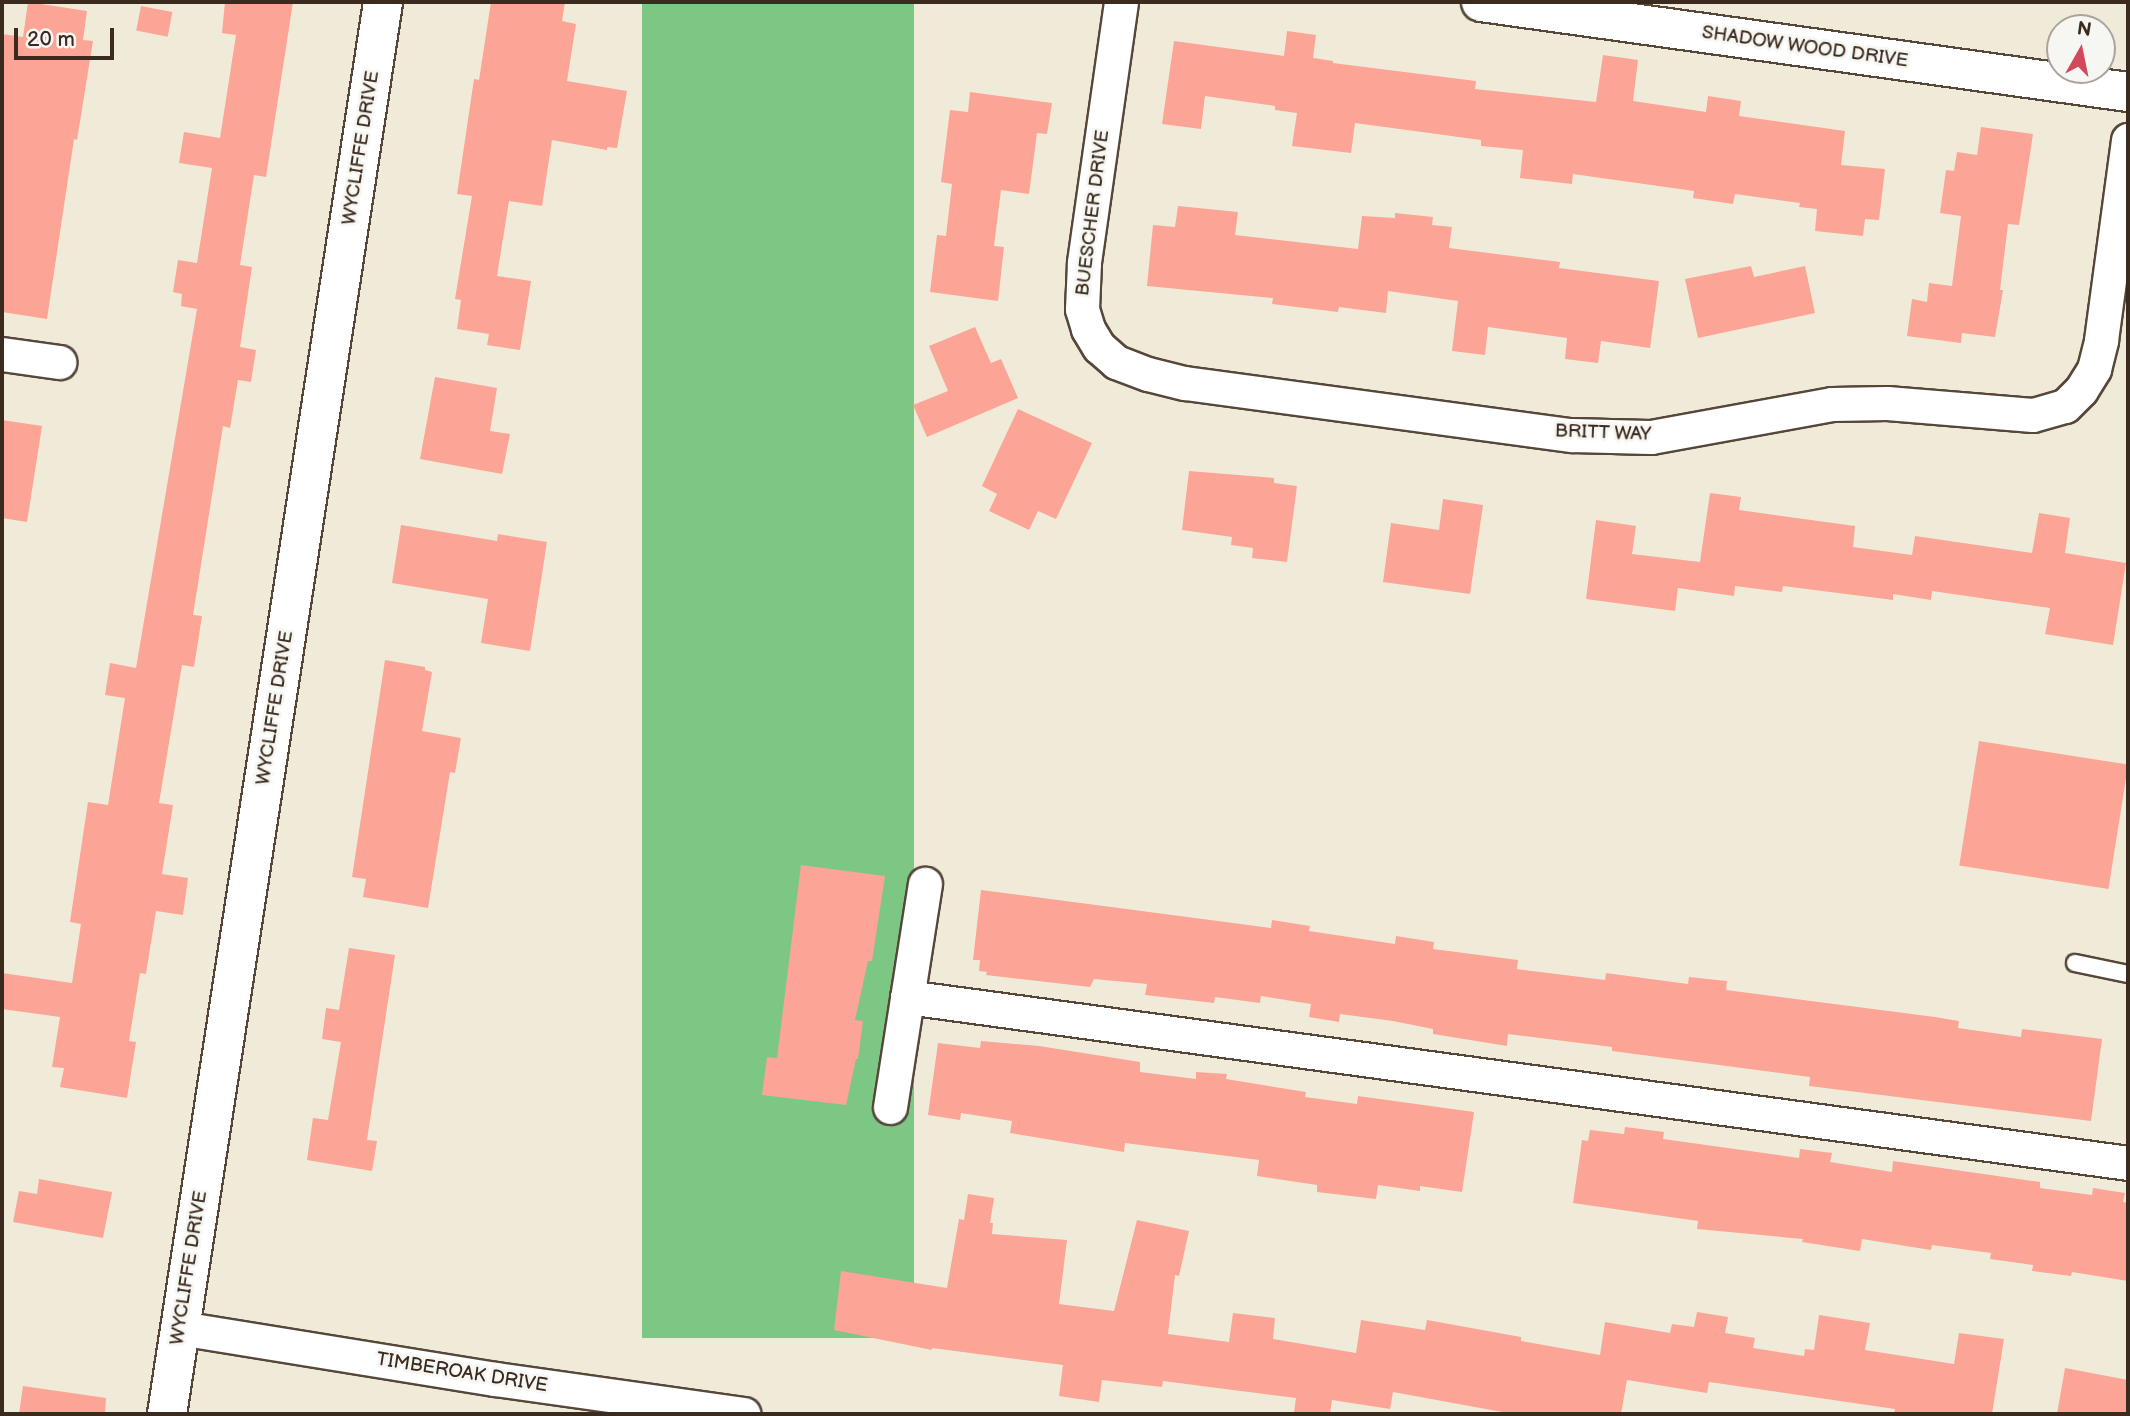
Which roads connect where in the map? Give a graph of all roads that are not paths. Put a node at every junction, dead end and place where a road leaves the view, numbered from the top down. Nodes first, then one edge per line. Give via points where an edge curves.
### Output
1 (383, 2) edge
2 (1121, 2) edge
3 (1481, 2) edge
4 (2128, 92) edge
5 (2128, 140) edge
6 (2, 354) edge
7 (59, 362) dead end
8 (1247, 391) joint
9 (925, 884) dead end
10 (2075, 963) dead end
11 (2128, 974) edge
12 (907, 997) junction
13 (890, 1107) dead end
14 (2128, 1163) edge
15 (180, 1328) junction
16 (167, 1414) edge
17 (744, 1414) edge

1 - 15 street, WYCLIFFE DRIVE
2 - 8 street, BUESCHER DRIVE via 1082,283 1088,329 1116,362 1185,383
3 - 4 street, SHADOW WOOD DRIVE
5 - 8 street, BRITT WAY via 2094,369 2065,406 2034,415 1887,403 1832,404 1651,437 1585,436
6 - 7 street
9 - 12 street
10 - 11 lane
12 - 13 street
12 - 14 street
15 - 16 street, WYCLIFFE DRIVE
15 - 17 street, TIMBEROAK DRIVE

